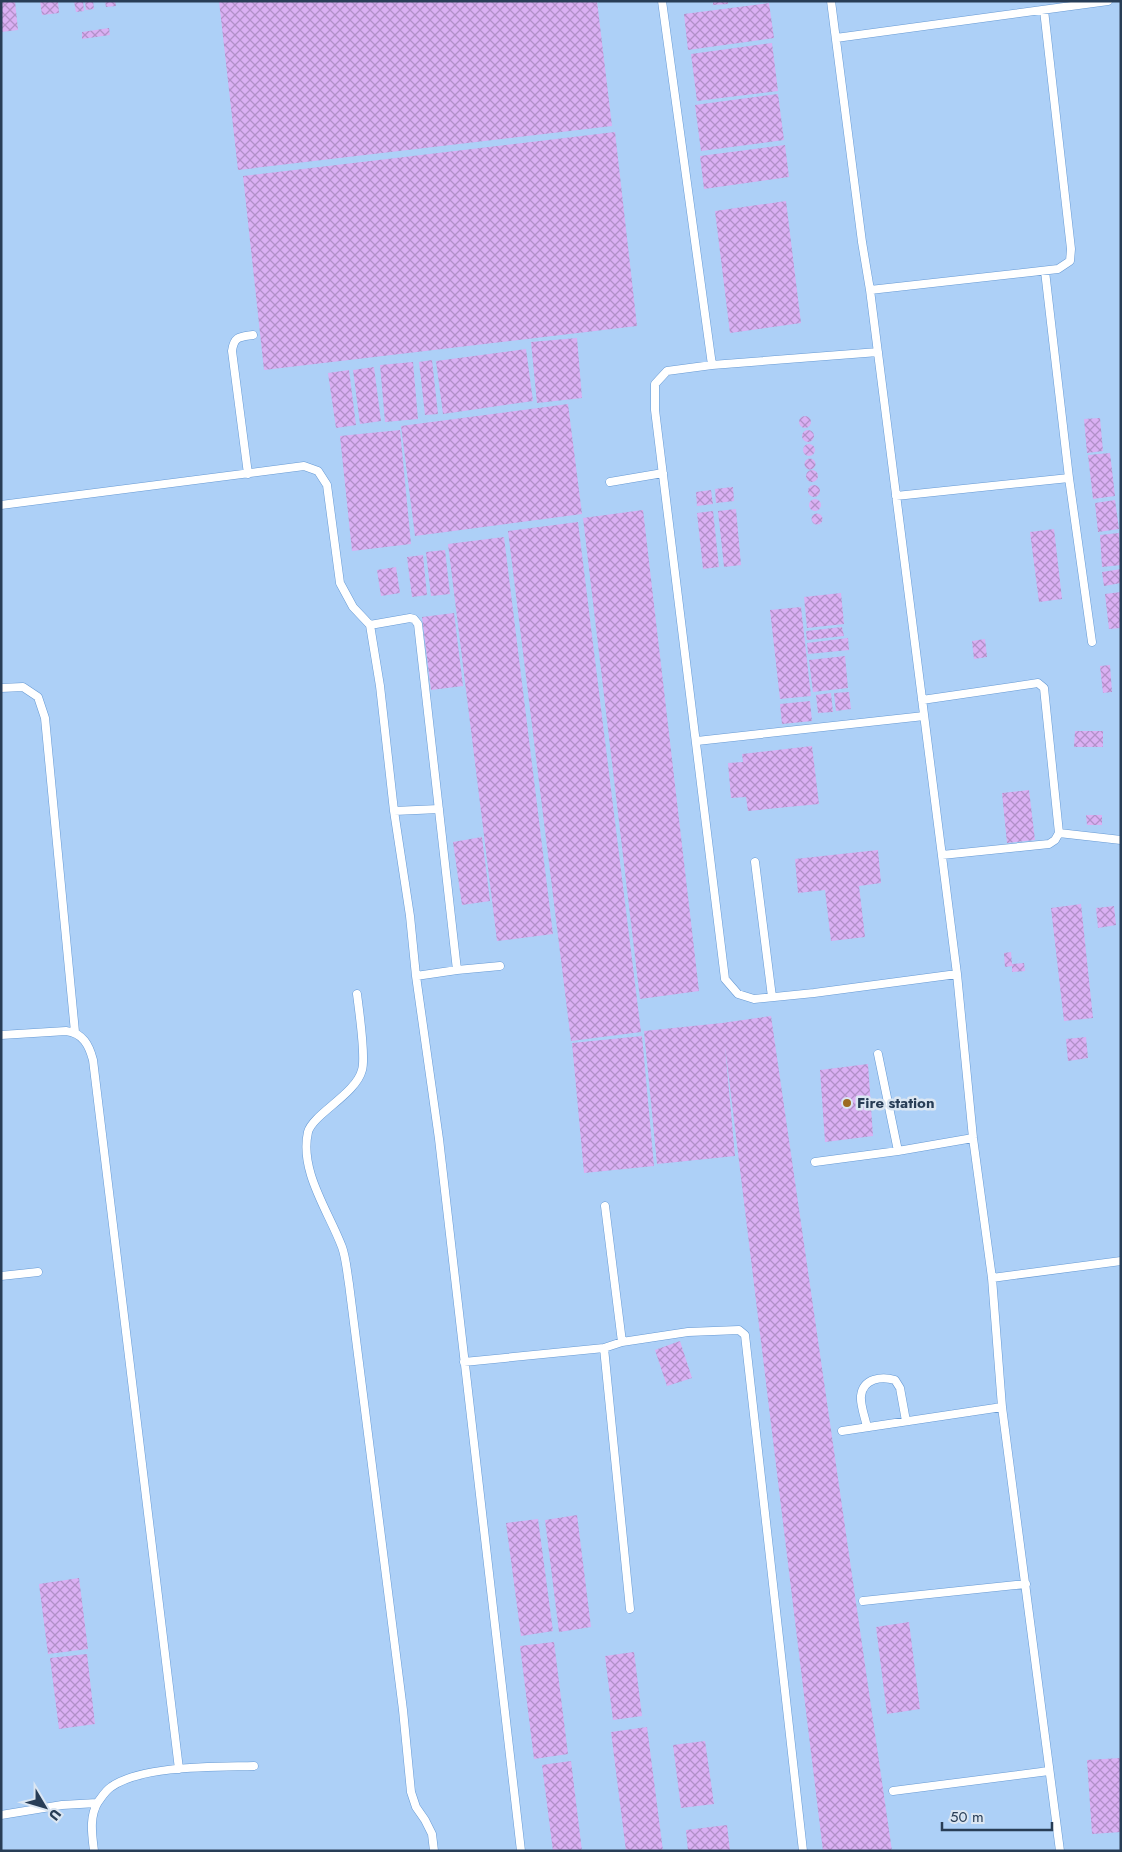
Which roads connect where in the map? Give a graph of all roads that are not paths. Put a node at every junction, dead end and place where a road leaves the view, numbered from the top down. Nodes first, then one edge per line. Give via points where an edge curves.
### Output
1 (662, 1) edge
2 (831, 1) edge
3 (1108, 1) edge
4 (1044, 10) junction
5 (836, 38) junction
6 (1045, 270) junction
7 (870, 290) junction
8 (253, 335) dead end
9 (878, 352) junction
10 (712, 366) junction
11 (663, 473) junction
12 (248, 474) junction
13 (1069, 478) junction
14 (610, 482) dead end
15 (896, 496) junction
16 (1, 505) edge
17 (370, 625) junction
18 (1092, 642) dead end
19 (1, 688) edge
20 (922, 700) junction
21 (924, 716) junction
22 (697, 741) junction
23 (439, 809) junction
24 (394, 811) junction
25 (1059, 833) junction
26 (1121, 840) edge
27 (942, 855) junction
28 (755, 862) dead end
29 (500, 966) dead end
30 (458, 970) junction
31 (957, 974) junction
32 (416, 976) junction
33 (358, 994) dead end
34 (772, 997) junction
35 (75, 1032) junction
36 (1, 1035) edge
37 (878, 1054) dead end
38 (974, 1138) junction
39 (898, 1151) junction
40 (815, 1162) dead end
41 (605, 1206) dead end
42 (1121, 1261) edge
43 (38, 1272) dead end
44 (1, 1276) edge
45 (992, 1278) junction
46 (622, 1342) junction
47 (604, 1348) junction
48 (464, 1362) junction
49 (1002, 1407) junction
50 (906, 1421) junction
51 (867, 1427) junction
52 (842, 1431) dead end
53 (1026, 1584) junction
54 (863, 1601) dead end
55 (630, 1610) dead end
56 (254, 1766) dead end
57 (179, 1769) junction
58 (1049, 1771) junction
59 (893, 1791) dead end
60 (97, 1803) junction
61 (1, 1814) edge
62 (94, 1851) edge
63 (434, 1851) edge
64 (521, 1851) edge
65 (803, 1851) edge
66 (1060, 1851) edge

1 - 10 lane
2 - 5 lane
3 - 4 lane
4 - 5 lane
4 - 6 lane via 1071,249 1070,261 1058,269
5 - 7 lane
6 - 7 lane
6 - 13 lane
7 - 9 lane
8 - 12 lane via 239,337 233,342 232,351
9 - 10 lane
9 - 15 lane
10 - 11 lane via 667,371 655,384
11 - 14 lane
11 - 22 lane
12 - 16 lane
12 - 17 lane via 304,466 318,471 327,485 340,583 353,607
13 - 15 lane
13 - 18 lane
15 - 20 lane
17 - 23 lane via 410,618 418,624
17 - 24 lane
19 - 35 lane via 24,686 38,697 45,718
20 - 21 lane
20 - 25 lane via 1038,683 1044,688
21 - 22 lane
21 - 27 lane
22 - 34 lane via 725,979 738,994 754,999
23 - 24 lane
23 - 30 lane
24 - 32 lane
25 - 26 lane
25 - 27 lane via 1049,844
27 - 31 lane
28 - 34 lane
29 - 30 lane
30 - 32 lane
31 - 34 lane
31 - 38 lane
32 - 48 lane via 439,1138
33 - 63 lane via 362,1070 355,1083 308,1131 307,1154 315,1191 343,1250 411,1792 432,1834
35 - 36 lane
35 - 57 lane via 83,1038 93,1060
37 - 39 lane
38 - 39 lane
38 - 45 lane
39 - 40 lane
41 - 46 lane
42 - 45 lane
43 - 44 lane
45 - 49 lane
46 - 47 lane
46 - 65 lane via 688,1332 739,1330 744,1335
47 - 48 lane
47 - 55 lane
48 - 64 lane
49 - 50 lane
49 - 53 lane
50 - 51 lane
50 - 51 lane via 900,1388 895,1380 884,1377 871,1380 863,1388 861,1396
51 - 52 lane
53 - 54 lane
53 - 58 lane
56 - 57 lane
57 - 60 lane via 132,1778 110,1788
58 - 59 lane
58 - 66 lane
60 - 61 lane
60 - 62 lane via 91,1826

